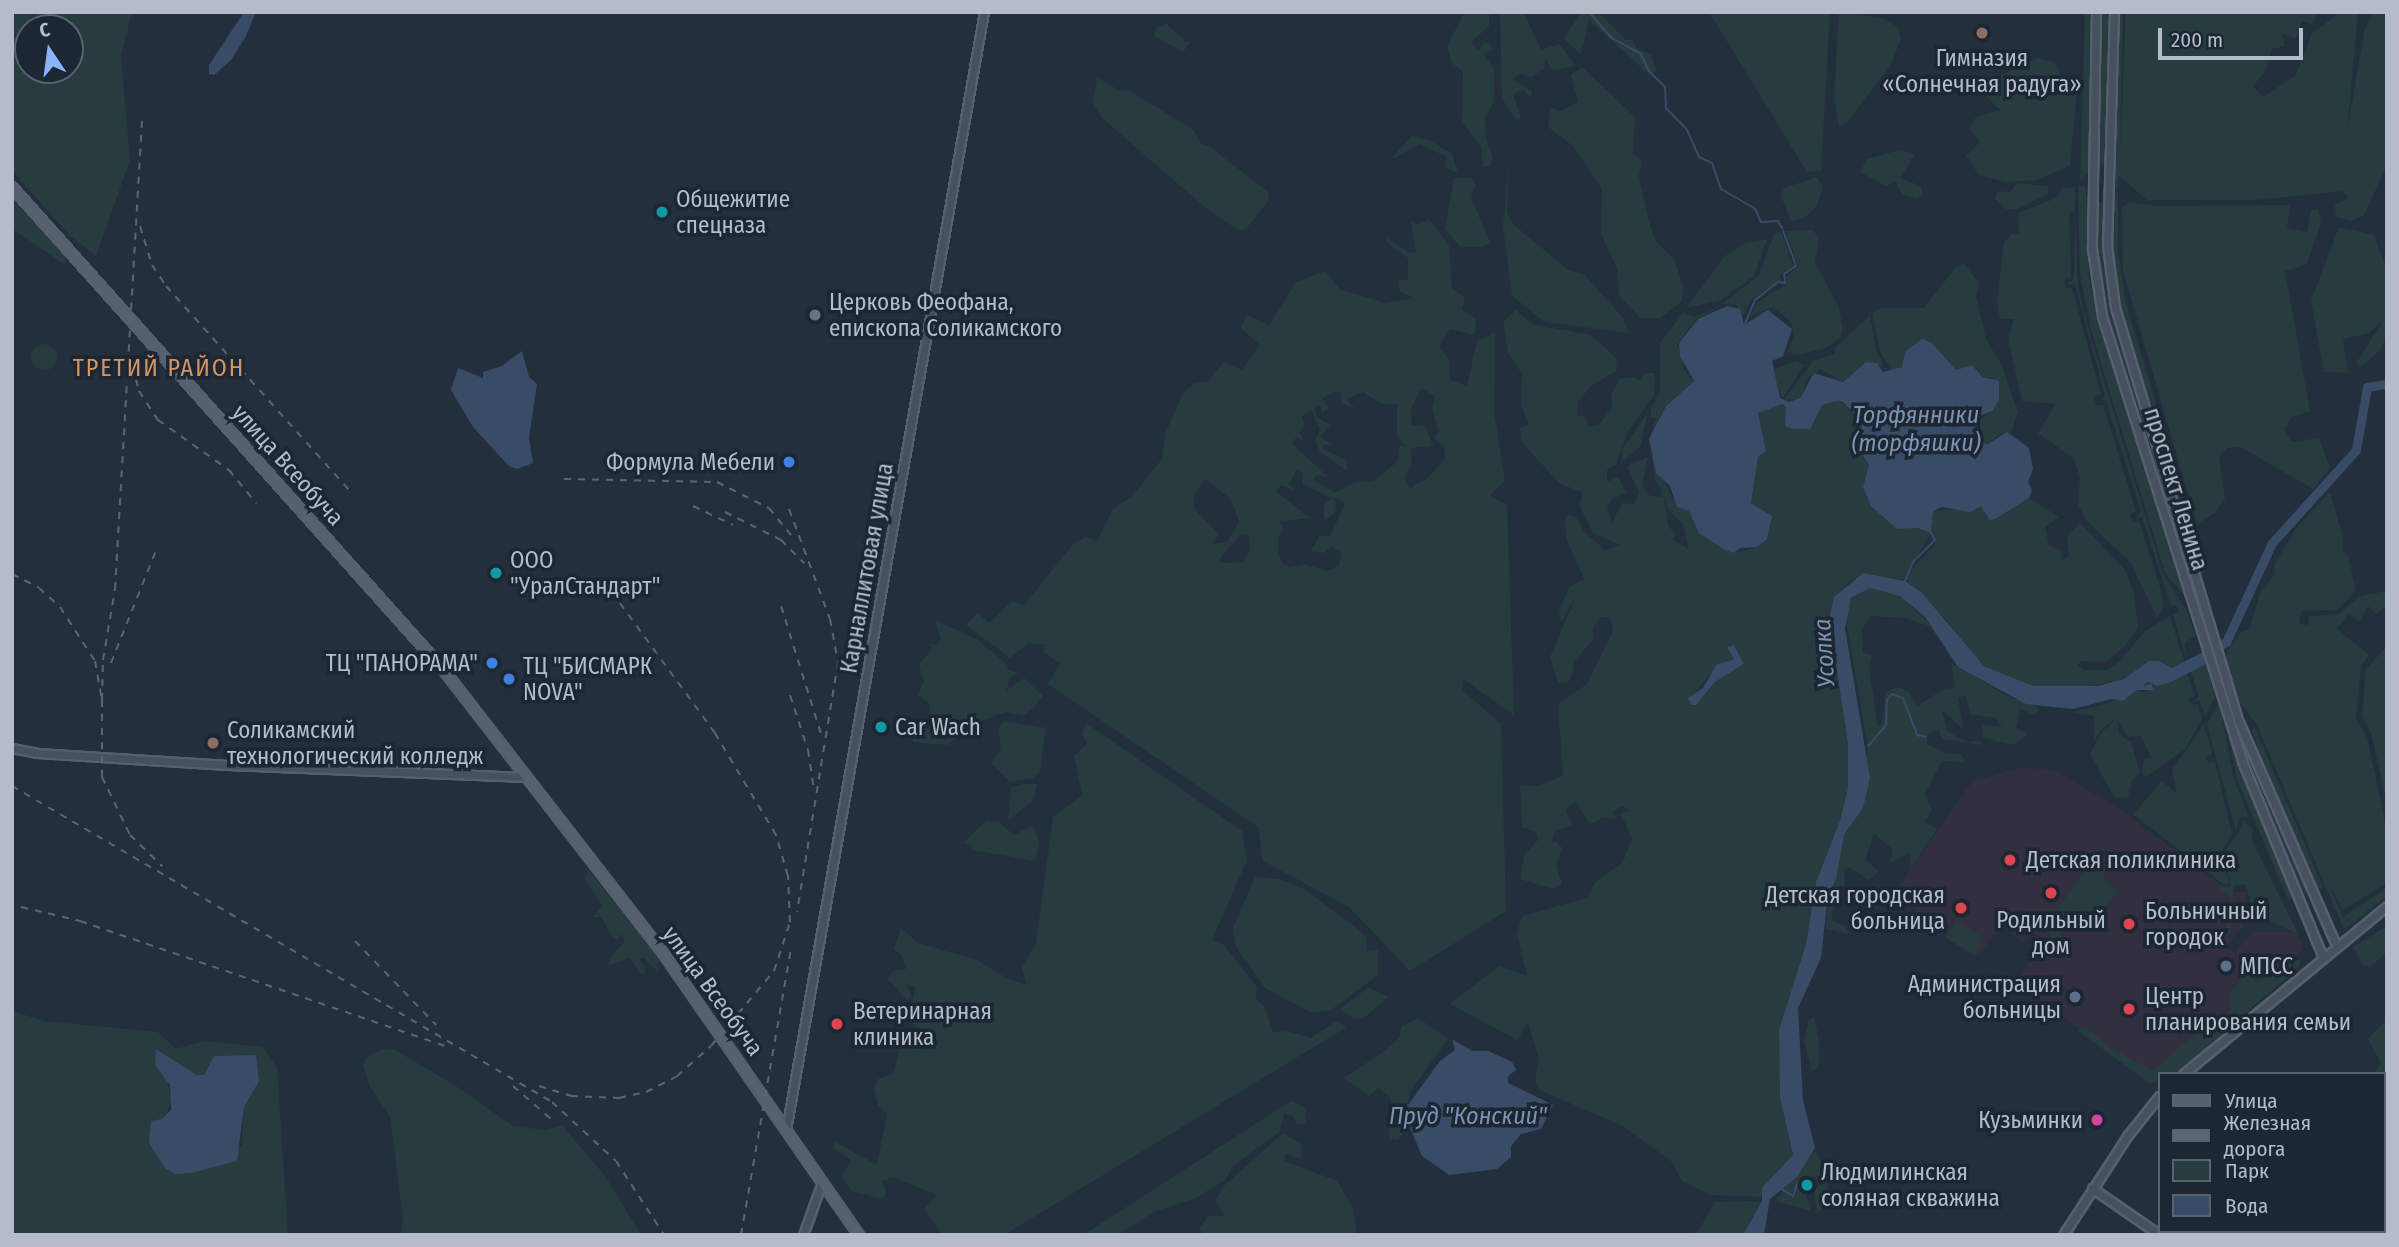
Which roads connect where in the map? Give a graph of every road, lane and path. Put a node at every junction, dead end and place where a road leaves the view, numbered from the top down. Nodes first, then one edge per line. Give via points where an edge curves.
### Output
1 (984, 12) edge
2 (2096, 12) edge
3 (2114, 12) edge
4 (12, 187) edge
5 (2206, 631) junction
6 (2227, 698) junction
7 (12, 748) edge
8 (526, 777) junction
9 (2387, 906) edge
10 (2337, 947) junction
11 (2323, 958) junction
12 (2185, 1072) edge
13 (2158, 1098) edge
14 (786, 1130) junction
15 (822, 1182) junction
16 (2092, 1188) junction
17 (803, 1235) edge
18 (859, 1235) edge
19 (2063, 1235) edge
20 (2160, 1235) edge

1 - 14 street, Карналлитовая улица
2 - 5 street, проспект Ленина via 2094,281
3 - 5 street, проспект Ленина via 2108,270
4 - 8 main road, улица Всеобуча via 442,668
5 - 6 street, проспект Ленина
6 - 10 street, проспект Ленина
6 - 11 street, проспект Ленина via 2242,761
7 - 8 street via 100,757
8 - 14 main road, улица Всеобуча via 665,956
9 - 10 street
10 - 11 street
11 - 12 street
13 - 16 street
14 - 15 main road, улица Всеобуча
15 - 17 street
15 - 18 main road, улица Всеобуча
16 - 19 street
16 - 20 street

